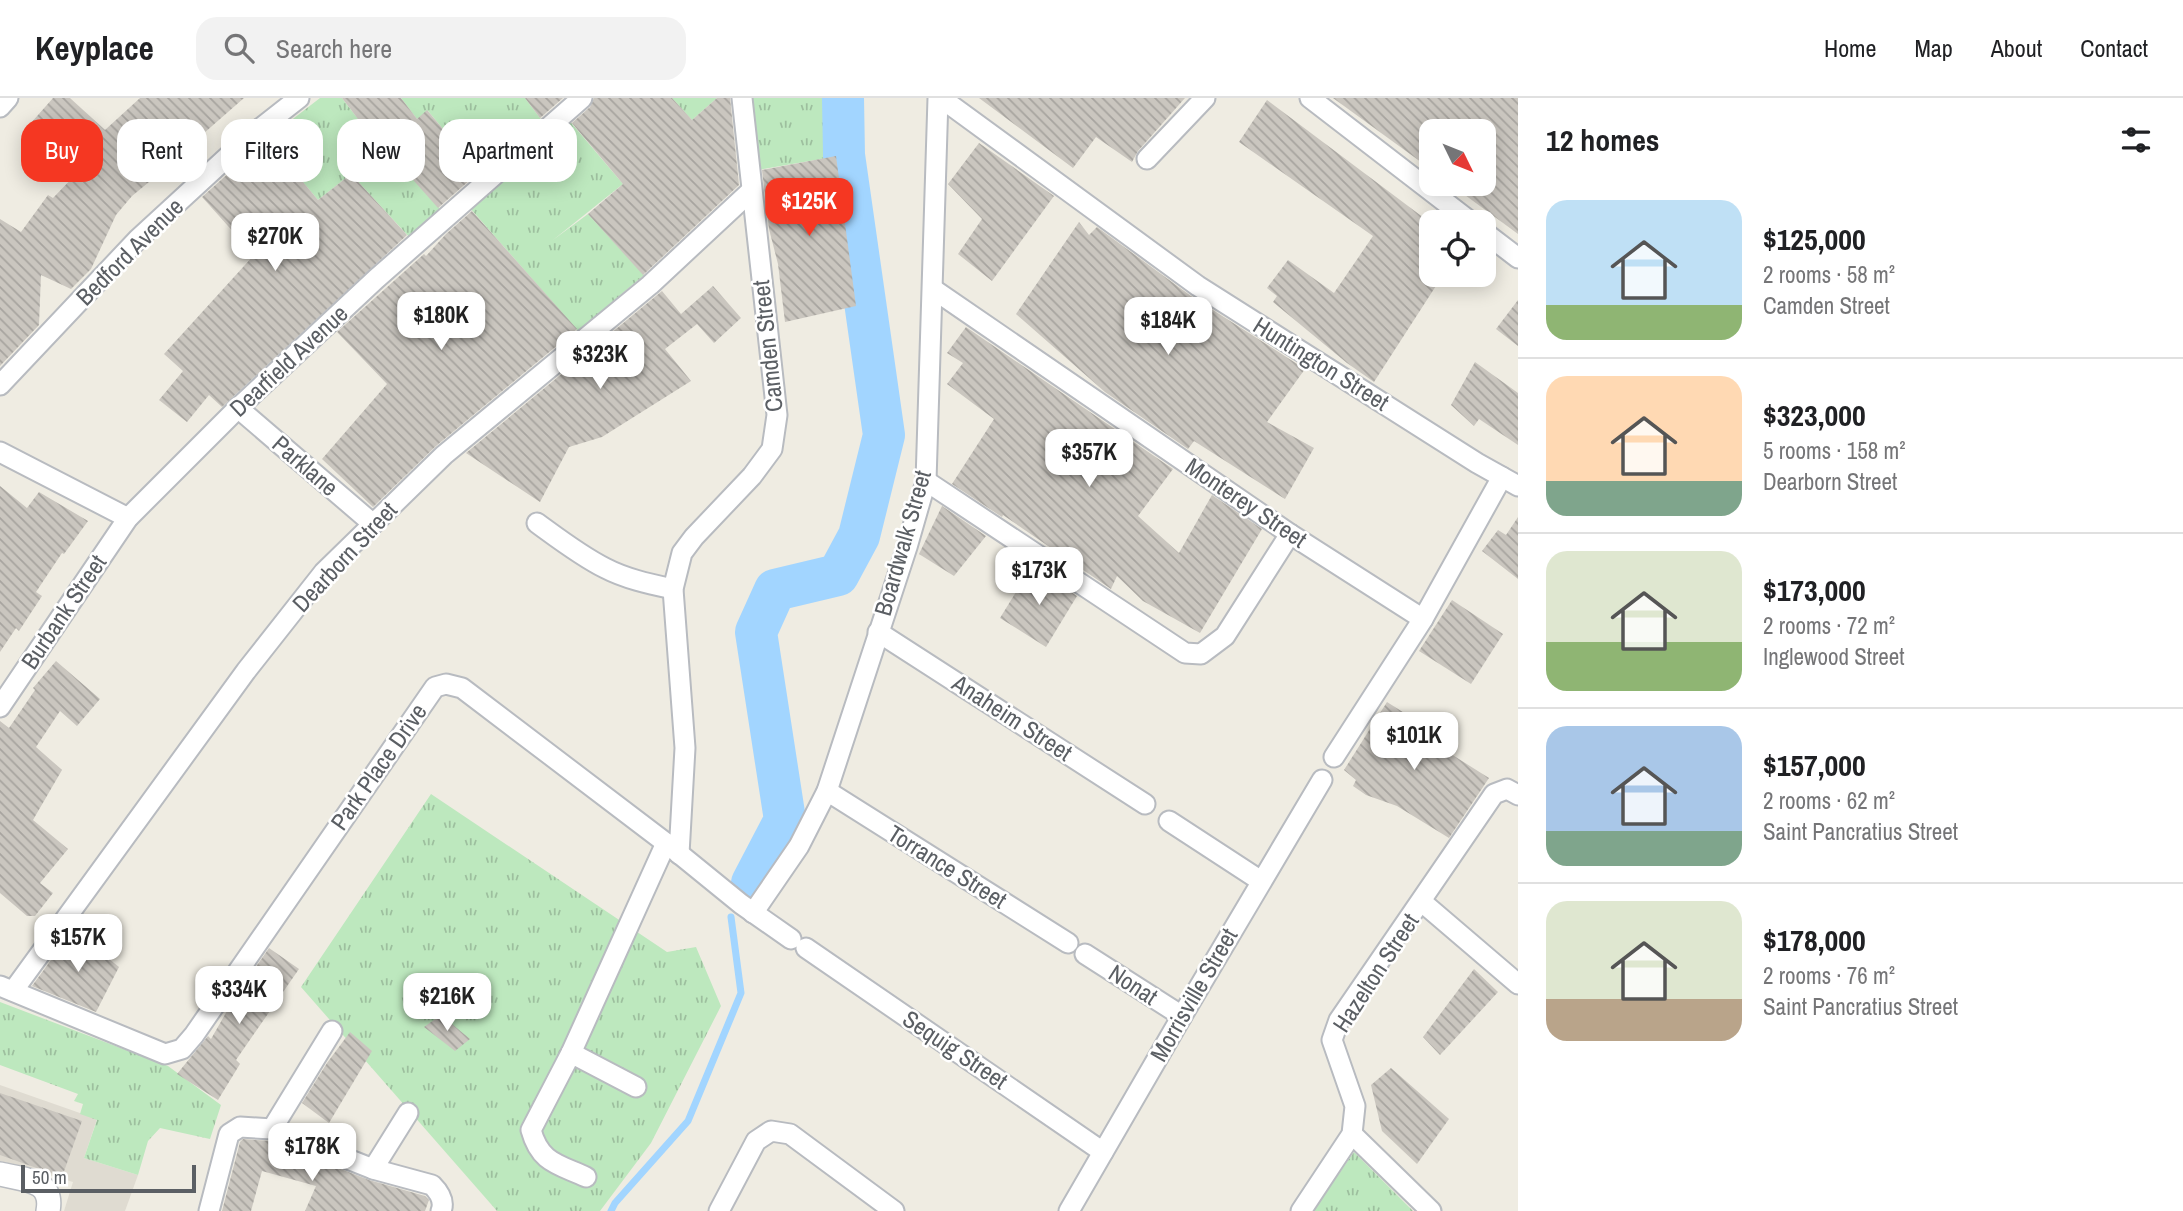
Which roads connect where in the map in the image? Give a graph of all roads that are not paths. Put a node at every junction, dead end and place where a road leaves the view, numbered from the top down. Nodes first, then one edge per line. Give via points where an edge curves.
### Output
1 (8, 98) edge
2 (299, 98) edge
3 (582, 98) edge
4 (742, 98) edge
5 (940, 98) edge
6 (1205, 98) edge
7 (1310, 98) edge
8 (0, 107) edge
9 (1147, 159) dead end
10 (751, 191) junction
11 (1455, 210) edge
12 (1496, 241) edge
13 (1518, 258) edge
14 (933, 289) junction
15 (0, 385) edge
16 (238, 408) junction
17 (0, 452) edge
18 (926, 481) junction
19 (1510, 481) edge
20 (128, 518) junction
21 (372, 523) junction
22 (537, 523) dead end
23 (1290, 534) junction
24 (673, 589) junction
25 (1423, 619) junction
26 (878, 632) junction
27 (0, 707) edge
28 (1334, 757) dead end
29 (1322, 780) dead end
30 (827, 791) junction
31 (1513, 792) edge
32 (1145, 804) dead end
33 (1169, 821) dead end
34 (672, 848) junction
35 (1261, 881) junction
36 (1422, 902) junction
37 (753, 913) junction
38 (1068, 943) dead end
39 (1085, 954) dead end
40 (1518, 984) edge
41 (6, 989) edge
42 (1182, 1016) junction
43 (331, 1031) dead end
44 (571, 1053) junction
45 (636, 1087) dead end
46 (408, 1113) dead end
47 (272, 1129) junction
48 (1352, 1134) junction
49 (1103, 1152) junction
50 (373, 1169) junction
51 (0, 1174) edge
52 (586, 1177) dead end
53 (443, 1210) edge
54 (48, 1211) edge
55 (209, 1211) edge
56 (719, 1211) edge
57 (893, 1211) edge
58 (1069, 1211) edge
59 (1301, 1211) edge
60 (1431, 1211) edge

1 - 8 street
2 - 15 street, Bedford Avenue via 248,138 138,239
3 - 16 street, Dearfield Avenue
4 - 10 street, Camden Street
5 - 14 street, Boardwalk Street
5 - 19 street, Huntington Street via 1198,286
6 - 9 street
7 - 11 street
10 - 21 street, Dearborn Street via 650,285 444,455
10 - 24 street, Camden Street via 776,415 772,449 682,553
12 - 13 street
14 - 18 street, Boardwalk Street
14 - 23 street, Monterey Street
16 - 20 street, Dearfield Avenue
16 - 21 street, Parklane
17 - 20 street
18 - 23 street via 1185,653 1201,654 1225,636
18 - 26 street, Boardwalk Street
19 - 25 street
20 - 27 street, Burbank Street
21 - 41 street, Dearborn Street via 324,572 246,671
22 - 24 street via 607,569
23 - 25 street, Monterey Street
24 - 34 street, Camden Street via 685,748
25 - 28 street
26 - 30 street, Boardwalk Street
26 - 32 street, Anaheim Street
29 - 35 street, Morrisville Street
30 - 37 street, Boardwalk Street via 799,846
30 - 38 street, Torrance Street
31 - 36 street, Hazelton Street via 1494,794
33 - 35 street
34 - 37 street, Park Place Drive
34 - 41 street, Park Place Drive via 462,688 446,684 435,687 182,1049 164,1054
34 - 44 street
35 - 42 street, Morrisville Street
36 - 40 street
36 - 48 street, Hazelton Street via 1339,1020 1332,1040 1355,1107
37 - 49 street, Sequig Street
39 - 42 street, Nonat
42 - 49 street, Morrisville Street
43 - 47 street
44 - 45 street
44 - 52 street via 531,1130 545,1158
46 - 50 street
47 - 50 street
47 - 55 street via 240,1127 229,1134
48 - 59 street
48 - 60 street
49 - 58 street, Morrisville Street
50 - 53 street via 432,1185 439,1192
51 - 54 street via 38,1184 50,1199
56 - 57 street via 756,1141 771,1130 790,1134

